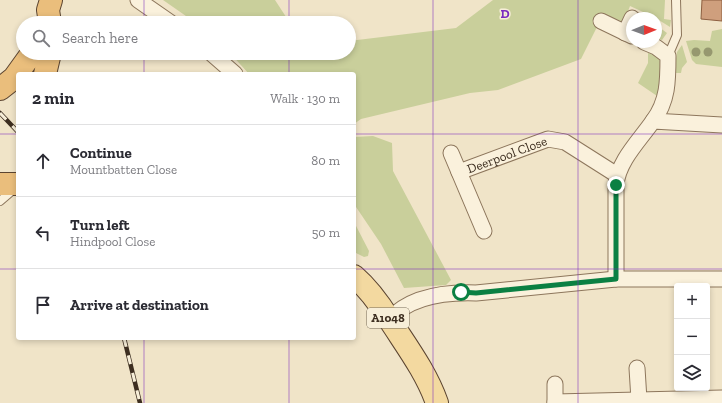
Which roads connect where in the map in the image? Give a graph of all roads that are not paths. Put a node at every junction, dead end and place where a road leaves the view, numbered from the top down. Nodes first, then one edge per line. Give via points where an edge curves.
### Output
1 (138, 0) edge
2 (676, 0) edge
3 (162, 16) edge
4 (601, 20) dead end
5 (626, 33) edge
6 (657, 48) edge
7 (668, 56) junction
8 (27, 60) edge
9 (48, 60) edge
10 (219, 60) edge
11 (18, 72) edge
12 (45, 72) edge
13 (233, 72) edge
14 (16, 75) edge
15 (0, 89) edge
16 (0, 93) edge
17 (16, 93) edge
18 (653, 121) junction
19 (722, 125) edge
20 (451, 153) dead end
21 (459, 172) junction
22 (617, 175) junction
23 (0, 184) edge
24 (16, 185) edge
25 (16, 187) edge
26 (0, 201) edge
27 (484, 231) dead end
28 (356, 278) edge
29 (616, 279) junction
30 (722, 279) edge
31 (389, 320) junction
32 (637, 368) dead end
33 (555, 384) dead end
34 (722, 398) edge
35 (639, 400) junction
36 (555, 402) edge
37 (437, 403) edge

1 - 3 street
2 - 7 lane via 677,35
4 - 5 street
6 - 7 street
7 - 18 street via 663,106
8 - 11 highway
9 - 12 highway
10 - 13 street
14 - 15 highway
16 - 17 highway
18 - 19 street
18 - 22 street
20 - 21 street, Deerpool Close
21 - 22 street, Deerpool Close via 548,139 563,141
21 - 27 street, Deerpool Close
22 - 29 street
23 - 24 highway
25 - 26 lane
28 - 31 main road, A1048 via 376,298
29 - 30 street
29 - 31 street via 425,297 397,311
31 - 37 main road, A1048 via 415,357
32 - 35 street
33 - 36 street
34 - 35 street
35 - 36 street

